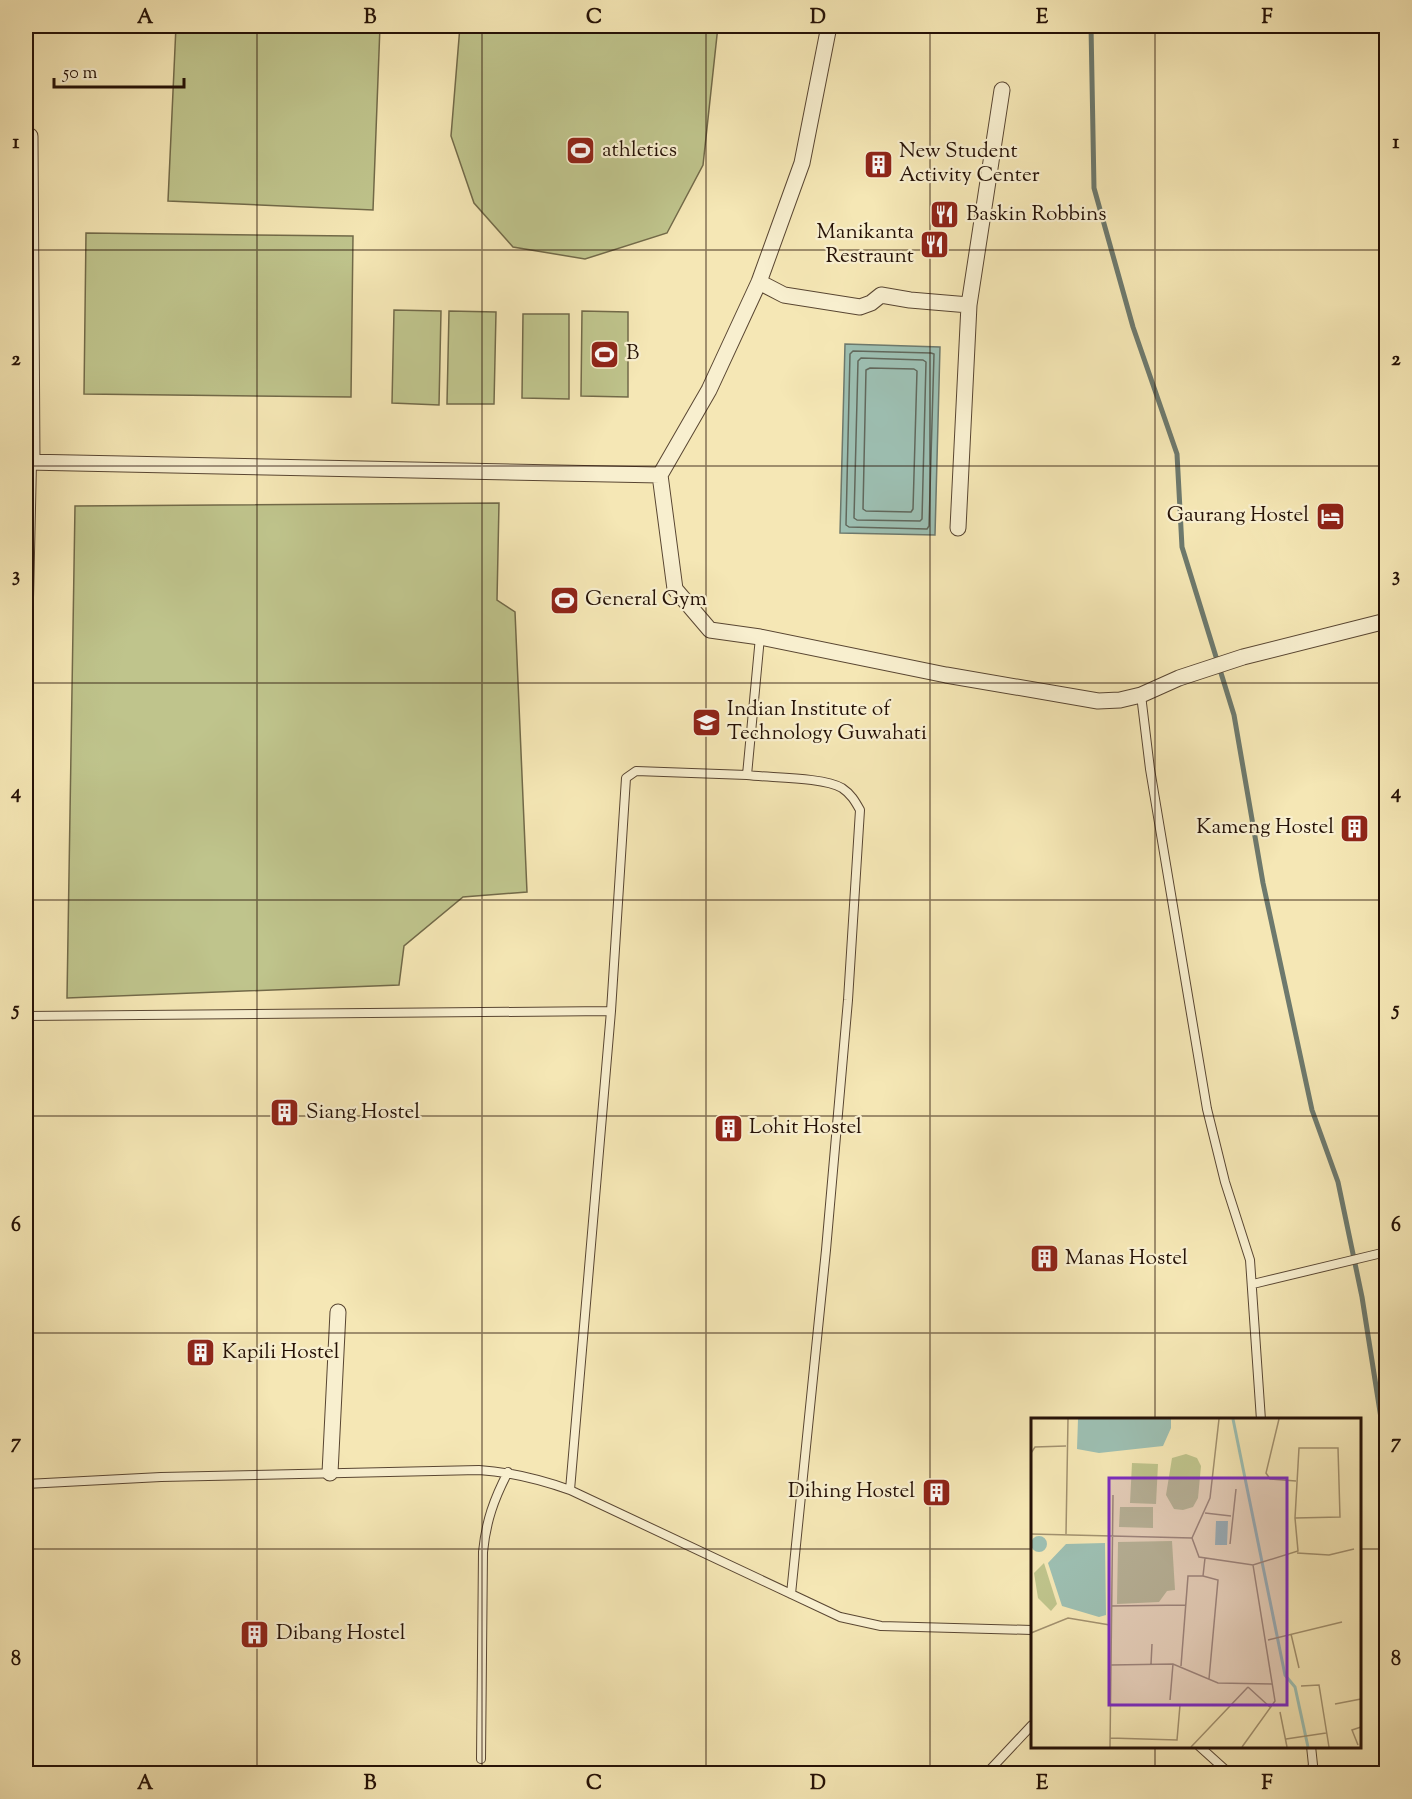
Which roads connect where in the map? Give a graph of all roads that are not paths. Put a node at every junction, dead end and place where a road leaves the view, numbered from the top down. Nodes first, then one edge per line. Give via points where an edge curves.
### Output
1 (829, 26) edge
2 (1002, 90) dead end
3 (30, 136) dead end
4 (759, 282) junction
5 (969, 305) junction
6 (29, 462) edge
7 (660, 475) junction
8 (958, 528) dead end
9 (1386, 621) edge
10 (760, 637) junction
11 (1141, 694) junction
12 (26, 732) edge
13 (747, 776) junction
14 (611, 1011) junction
15 (26, 1016) edge
16 (1383, 1252) edge
17 (1253, 1284) junction
18 (338, 1312) dead end
19 (1261, 1418) edge
20 (508, 1472) junction
21 (330, 1473) junction
22 (26, 1484) edge
23 (570, 1490) junction
24 (791, 1594) junction
25 (1031, 1630) edge
26 (1031, 1726) edge
27 (1201, 1748) edge
28 (1311, 1748) edge
29 (481, 1759) dead end
30 (986, 1773) edge
31 (1230, 1773) edge
32 (1310, 1773) edge

1 - 4 street via 802,163
2 - 5 street
3 - 6 street
4 - 5 street via 784,295 860,307 881,295
4 - 7 street via 709,390
5 - 8 street
6 - 7 street
6 - 12 lane
7 - 10 street via 675,589 710,630
9 - 11 street via 1243,657
10 - 11 street via 1098,701
10 - 13 lane
11 - 17 lane via 1207,1108 1250,1260
13 - 14 lane via 636,771 626,778
13 - 24 lane via 828,783 853,797 860,810 837,1131
14 - 15 lane
14 - 23 lane
16 - 17 lane
17 - 19 lane
18 - 21 street
20 - 21 lane
20 - 23 lane
20 - 29 lane via 493,1503 483,1552
21 - 22 lane
23 - 24 lane
24 - 25 lane via 840,1617 880,1626
26 - 30 lane
27 - 31 lane
28 - 32 lane

